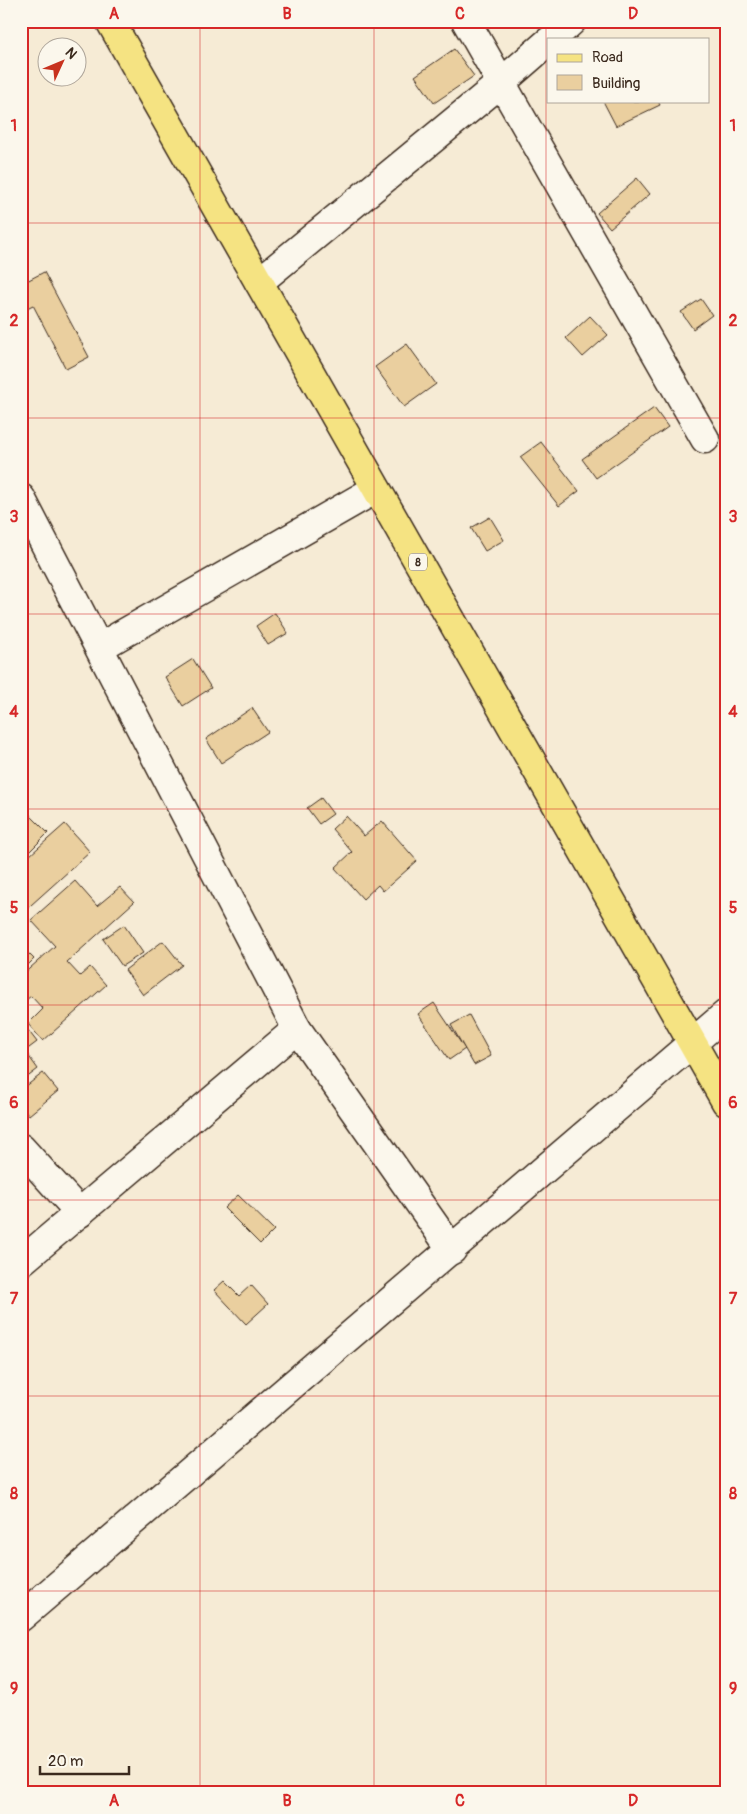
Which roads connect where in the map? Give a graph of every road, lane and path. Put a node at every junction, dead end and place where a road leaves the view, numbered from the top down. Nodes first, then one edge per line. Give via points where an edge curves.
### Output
1 (110, 21) edge
2 (466, 21) edge
3 (572, 21) edge
4 (553, 38) edge
5 (547, 43) edge
6 (502, 82) junction
7 (259, 282) junction
8 (705, 439) dead end
9 (376, 489) junction
10 (21, 498) edge
11 (100, 647) junction
12 (726, 1014) edge
13 (297, 1029) junction
14 (692, 1042) junction
15 (726, 1102) edge
16 (21, 1148) edge
17 (80, 1213) junction
18 (452, 1250) junction
19 (21, 1262) edge
20 (23, 1613) edge

1 - 7 main road, 8
2 - 6 street
3 - 4 street
5 - 6 street
6 - 7 street
6 - 8 street
7 - 9 main road, 8
9 - 11 street
9 - 14 main road, 8
10 - 11 street
11 - 13 street
12 - 14 street
13 - 17 street
13 - 18 street
14 - 15 main road, 8
14 - 18 street
16 - 17 street
17 - 19 street
18 - 20 street

